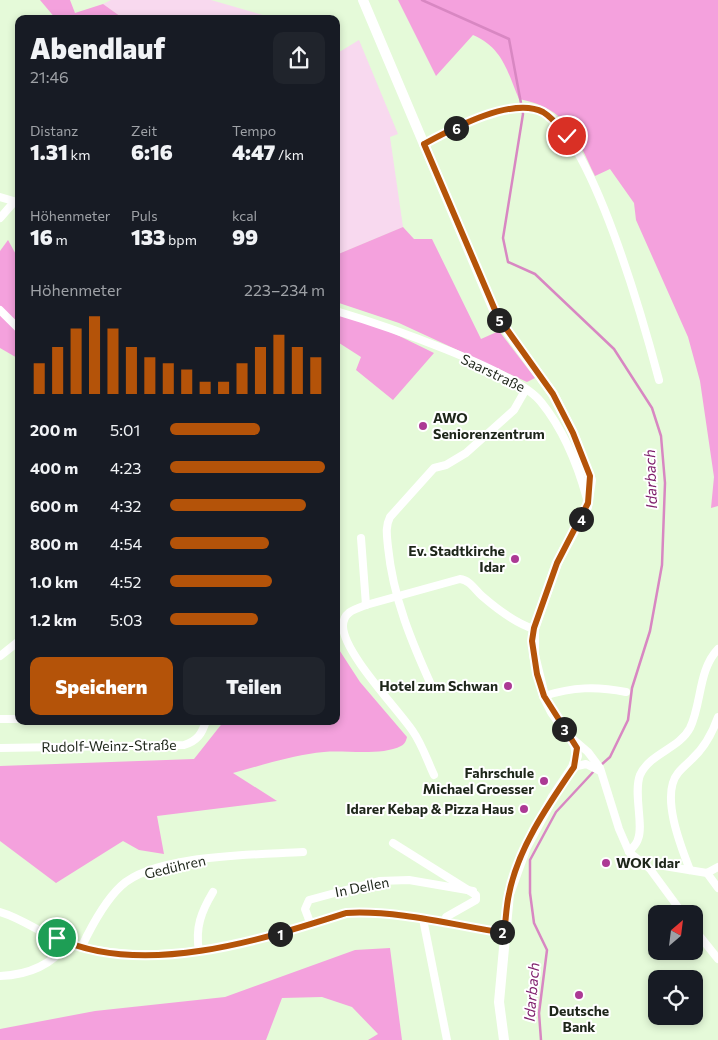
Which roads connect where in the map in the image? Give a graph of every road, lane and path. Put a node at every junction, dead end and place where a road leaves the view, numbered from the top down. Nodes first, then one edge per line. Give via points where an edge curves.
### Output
1 (363, 0) edge
2 (424, 144) junction
3 (0, 196) edge
4 (15, 202) edge
5 (15, 203) edge
6 (0, 218) edge
7 (0, 310) edge
8 (340, 312) edge
9 (15, 325) edge
10 (658, 380) dead end
11 (526, 389) junction
12 (588, 503) junction
13 (362, 538) dead end
14 (397, 596) junction
15 (366, 604) junction
16 (534, 628) junction
17 (15, 644) edge
18 (718, 649) edge
19 (0, 656) edge
20 (433, 689) dead end
21 (626, 692) dead end
22 (544, 696) junction
23 (718, 717) edge
24 (0, 719) edge
25 (15, 719) edge
26 (204, 725) edge
27 (571, 737) junction
28 (0, 748) edge
29 (574, 767) junction
30 (601, 773) junction
31 (434, 775) dead end
32 (393, 843) dead end
33 (303, 852) dead end
34 (632, 854) junction
35 (658, 865) dead end
36 (718, 867) edge
37 (690, 870) junction
38 (707, 873) junction
39 (718, 888) edge
40 (473, 891) junction
41 (213, 892) dead end
42 (676, 905) edge
43 (0, 912) edge
44 (423, 919) junction
45 (445, 923) junction
46 (311, 925) junction
47 (504, 933) junction
48 (703, 940) edge
49 (68, 943) junction
50 (82, 946) junction
51 (198, 951) junction
52 (718, 959) edge
53 (0, 976) edge
54 (447, 1040) edge
55 (504, 1040) edge

1 - 2 main road
2 - 10 street via 457,127 505,109 526,108 542,112 556,123 580,158 620,247
2 - 12 main road via 498,317 553,394 573,433 590,476
3 - 4 street
5 - 6 street
7 - 9 street
8 - 11 street, Saarstraße via 464,359
11 - 12 street, Saarstraße via 541,402 564,441 579,472
11 - 14 street via 514,410 466,453 434,468 390,517 386,525
12 - 16 main road via 557,563
13 - 15 street
14 - 15 street
14 - 16 street via 464,580 521,624
14 - 20 street
15 - 31 street via 346,615 343,624 347,643 412,730
16 - 22 main road via 534,655
17 - 19 street
18 - 34 street via 703,676 690,728 683,738 657,756 640,776 639,839
21 - 22 street via 586,687
22 - 27 main road
23 - 37 street via 704,747 674,778 673,822
24 - 25 street
26 - 28 street, Rudolf-Weinz-Straße via 200,736 184,745
27 - 29 main road via 577,751
27 - 30 street via 593,757
29 - 30 street via 586,764
29 - 47 main road via 535,830 516,871 509,894
30 - 34 street via 624,842
32 - 40 street
33 - 50 street, Gedühren via 203,859 144,872 122,885 105,904
34 - 42 street via 650,869
35 - 37 street
36 - 38 street
37 - 38 street
38 - 39 street
40 - 45 street via 476,900 446,917
40 - 46 street, In Dellen via 409,880 379,881 309,900 305,909
41 - 51 street via 202,910 197,929
43 - 49 street
44 - 45 street
44 - 46 street via 361,912 346,913
44 - 54 street
45 - 47 street
46 - 51 street via 255,941
47 - 55 main road via 499,1002
48 - 52 street
49 - 50 street
49 - 53 street via 41,968
50 - 51 street via 135,955

